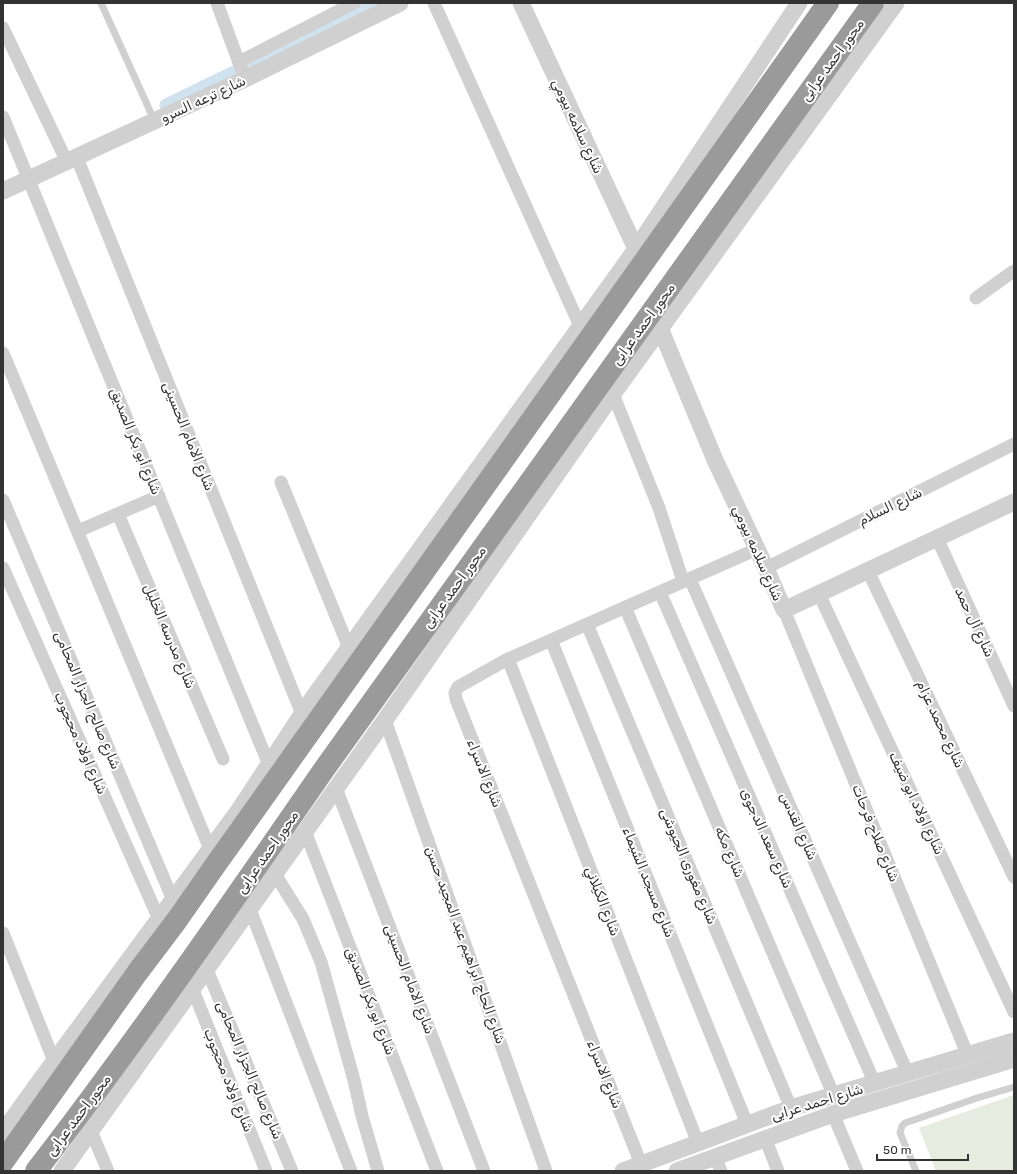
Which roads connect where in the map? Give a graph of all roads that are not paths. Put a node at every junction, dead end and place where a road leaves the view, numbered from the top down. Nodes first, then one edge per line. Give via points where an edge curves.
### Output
1 (101, 3) edge
2 (217, 3) edge
3 (354, 3) edge
4 (400, 3) edge
5 (434, 3) edge
6 (521, 3) edge
7 (799, 3) edge
8 (828, 3) edge
9 (873, 3) edge
10 (896, 3) edge
11 (3, 28) edge
12 (239, 62) junction
13 (245, 79) junction
14 (3, 117) edge
15 (155, 122) junction
16 (68, 156) junction
17 (26, 172) junction
18 (3, 191) edge
19 (636, 249) junction
20 (1014, 272) edge
21 (976, 298) dead end
22 (580, 326) junction
23 (660, 328) junction
24 (3, 353) edge
25 (613, 394) junction
26 (1014, 444) edge
27 (281, 482) dead end
28 (159, 496) junction
29 (3, 500) edge
30 (1014, 502) edge
31 (118, 514) junction
32 (78, 531) junction
33 (937, 538) junction
34 (757, 549) junction
35 (3, 568) edge
36 (766, 568) junction
37 (868, 571) junction
38 (686, 580) junction
39 (660, 592) junction
40 (819, 594) junction
41 (625, 607) junction
42 (784, 610) junction
43 (587, 624) junction
44 (550, 640) junction
45 (349, 648) junction
46 (508, 659) junction
47 (1014, 706) edge
48 (302, 714) junction
49 (386, 720) junction
50 (223, 759) dead end
51 (268, 765) junction
52 (336, 788) junction
53 (305, 831) junction
54 (210, 849) junction
55 (275, 874) junction
56 (1014, 877) edge
57 (173, 900) junction
58 (250, 909) junction
59 (159, 919) junction
60 (3, 933) edge
61 (207, 970) junction
62 (193, 990) junction
63 (1014, 1012) edge
64 (1014, 1042) edge
65 (968, 1056) junction
66 (1014, 1059) edge
67 (54, 1061) junction
68 (908, 1074) junction
69 (875, 1084) junction
70 (1014, 1087) edge
71 (834, 1096) junction
72 (791, 1108) junction
73 (832, 1114) junction
74 (747, 1124) junction
75 (91, 1131) junction
76 (727, 1131) junction
77 (3, 1132) edge
78 (765, 1138) junction
79 (698, 1143) junction
80 (734, 1149) junction
81 (3, 1162) edge
82 (641, 1164) junction
83 (718, 1164) edge
84 (36, 1171) edge
85 (62, 1171) edge
86 (108, 1171) edge
87 (266, 1171) edge
88 (292, 1171) edge
89 (351, 1171) edge
90 (378, 1171) edge
91 (437, 1171) edge
92 (484, 1171) edge
93 (546, 1171) edge
94 (623, 1171) edge
95 (677, 1171) edge
96 (778, 1171) edge
97 (857, 1171) edge
98 (916, 1171) edge

1 - 15 lane
2 - 12 street
3 - 12 street, شارع ترعه السرو
4 - 13 street, شارع ترعه السرو
5 - 22 street
6 - 19 street, شارع سلامه بيومي
7 - 19 street
8 - 81 highway via 178,920
9 - 84 highway, محور احمد عرابى via 325,768 245,885 92,1098
10 - 23 street
11 - 16 street, شارع الامام الحسينى
12 - 13 street
13 - 15 street, شارع ترعه السرو
14 - 17 street, شارع أبو بكر الصديق
15 - 16 street, شارع ترعه السرو
16 - 17 street, شارع ترعه السرو
16 - 48 street, شارع الامام الحسينى
17 - 18 street, شارع ترعه السرو
17 - 28 street, شارع أبو بكر الصديق
19 - 22 street
20 - 21 street
22 - 45 street
23 - 25 street
23 - 34 street, شارع سلامه بيومي via 715,460
24 - 32 street
25 - 38 street, شارع القدس
25 - 49 street
26 - 36 street, شارع السلام
27 - 45 street
28 - 31 street
28 - 51 street, شارع أبو بكر الصديق
29 - 57 street, شارع صالح الجزار المحامى
30 - 33 street, شارع سلامه بيومي
31 - 32 street
31 - 50 street, شارع مدرسه الخليل
32 - 54 street
33 - 37 street, شارع سلامه بيومي
33 - 47 street, شارع أل حمد
34 - 36 street, شارع سلامه بيومي
34 - 38 street, شارع الاسراء
35 - 59 street, شارع اولاد محجوب
36 - 42 street, شارع سلامه بيومي
37 - 40 street, شارع سلامه بيومي
37 - 56 street, شارع محمد عزام
38 - 39 street, شارع الاسراء
38 - 68 street, شارع القدس
39 - 41 street, شارع الاسراء
39 - 69 street, شارع سعد الدجوى
40 - 42 street, شارع سلامه بيومي
40 - 63 street, شارع اولاد ابو ضيف
41 - 43 street, شارع الاسراء
41 - 71 street, شارع مكه
42 - 65 street, شارع صلاح فرحات
43 - 44 street, شارع الاسراء
43 - 72 street, شارع مغورى الجيوشى
44 - 46 street, شارع الاسراء
44 - 74 street, شارع مسجد الشيماء
45 - 48 street
46 - 79 street, شارع الكيلاني
46 - 82 street, شارع الاسراء via 458,687 455,692 456,699
48 - 51 street
49 - 52 street
49 - 93 street, شارع الحاج ابراهيم عبد المجيد حسن
51 - 54 street
52 - 53 street
52 - 92 street, شارع الامام الحسينى
53 - 55 street
53 - 91 street, شارع أبو بكر الصديق
54 - 57 street
55 - 58 street
55 - 90 street via 303,919 321,962
57 - 59 street
58 - 61 street
58 - 89 street
59 - 67 street
60 - 67 street
61 - 62 street
61 - 88 street, شارع صالح الجزار المحامى
62 - 75 street
62 - 87 street, شارع اولاد محجوب
64 - 65 street, شارع احمد عرابى
65 - 68 street, شارع احمد عرابى
66 - 73 street, شارع احمد عرابى
67 - 77 street
68 - 69 street, شارع احمد عرابى
69 - 71 street, شارع احمد عرابى
70 - 98 lane via 905,1123 900,1133
71 - 72 street, شارع احمد عرابى
72 - 74 street, شارع احمد عرابى
73 - 78 street, شارع احمد عرابى
73 - 97 street
74 - 76 street, شارع احمد عرابى
75 - 85 street
75 - 86 street
76 - 79 street, شارع احمد عرابى
76 - 80 street
78 - 80 street, شارع احمد عرابى
78 - 96 street
79 - 82 street, شارع احمد عرابى
80 - 83 street, شارع احمد عرابى
82 - 94 street, شارع احمد عرابى
83 - 95 street, شارع احمد عرابى

